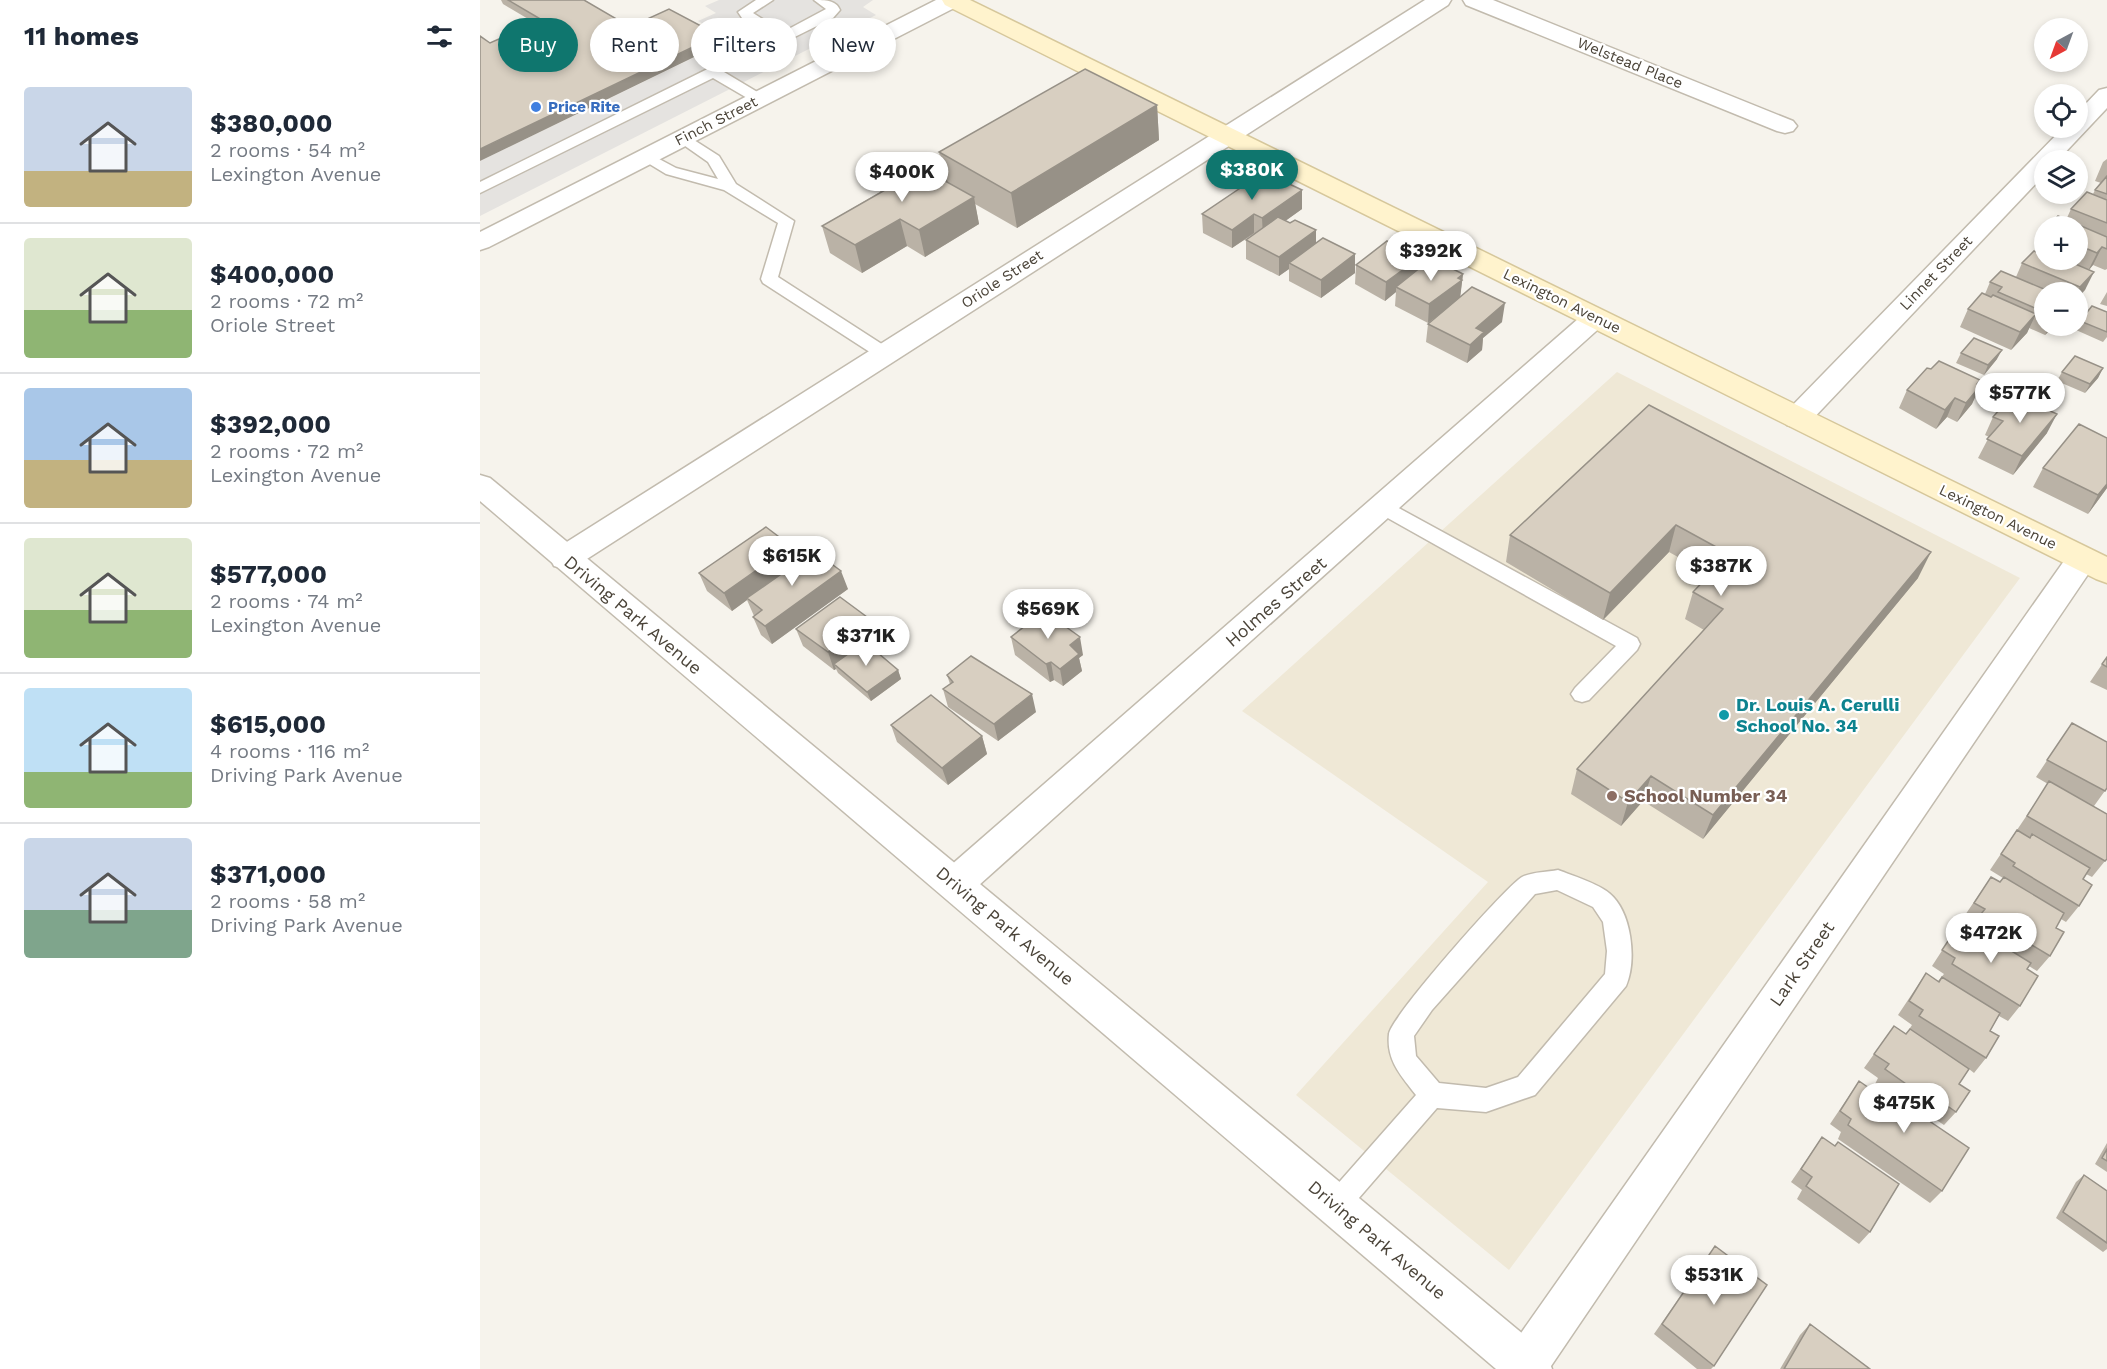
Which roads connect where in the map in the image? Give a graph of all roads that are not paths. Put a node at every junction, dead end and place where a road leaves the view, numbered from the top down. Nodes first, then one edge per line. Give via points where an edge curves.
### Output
1 (766, 0) edge
2 (821, 0) edge
3 (952, 0) edge
4 (1440, 0) edge
5 (1474, 0) edge
6 (749, 18) edge
7 (797, 30) edge
8 (713, 72) joint
9 (2107, 95) edge
10 (759, 99) junction
11 (2088, 115) edge
12 (1785, 126) dead end
13 (1226, 136) junction
14 (682, 138) junction
15 (2066, 138) edge
16 (646, 157) junction
17 (730, 187) junction
18 (480, 188) edge
19 (483, 237) edge
20 (1595, 318) junction
21 (885, 354) junction
22 (1797, 418) junction
23 (480, 485) edge
24 (1384, 507) junction
25 (565, 558) junction
26 (2094, 565) edge
27 (1582, 694) dead end
28 (955, 884) junction
29 (1432, 1095) junction
30 (1336, 1205) junction
31 (1526, 1368) edge

1 - 6 lane via 745,12
2 - 7 lane via 833,10
3 - 10 street, Finch Street
3 - 13 main road, Lexington Avenue
4 - 13 street, Oriole Street
5 - 12 street, Welstead Place
8 - 10 lane
8 - 18 lane
9 - 11 street, Linnet Street
10 - 14 street, Finch Street
13 - 20 main road, Lexington Avenue
13 - 21 street, Oriole Street
14 - 16 street, Finch Street
14 - 17 lane via 714,159
15 - 22 street, Linnet Street
16 - 17 lane via 671,171
16 - 19 street, Finch Street
17 - 21 lane via 786,221 769,279
20 - 22 main road, Lexington Avenue
20 - 24 street, Holmes Street
21 - 25 street, Oriole Street
22 - 26 main road, Lexington Avenue
23 - 25 street, Driving Park Avenue
24 - 27 lane via 1630,644
24 - 28 street, Holmes Street
25 - 28 street, Driving Park Avenue
26 - 31 street, Lark Street
28 - 30 street, Driving Park Avenue
29 - 29 lane via 1486,1100 1526,1086 1617,978 1619,951 1614,919 1601,900 1558,880 1529,885 1423,1002 1401,1033 1404,1061
29 - 30 lane
30 - 31 street, Driving Park Avenue

